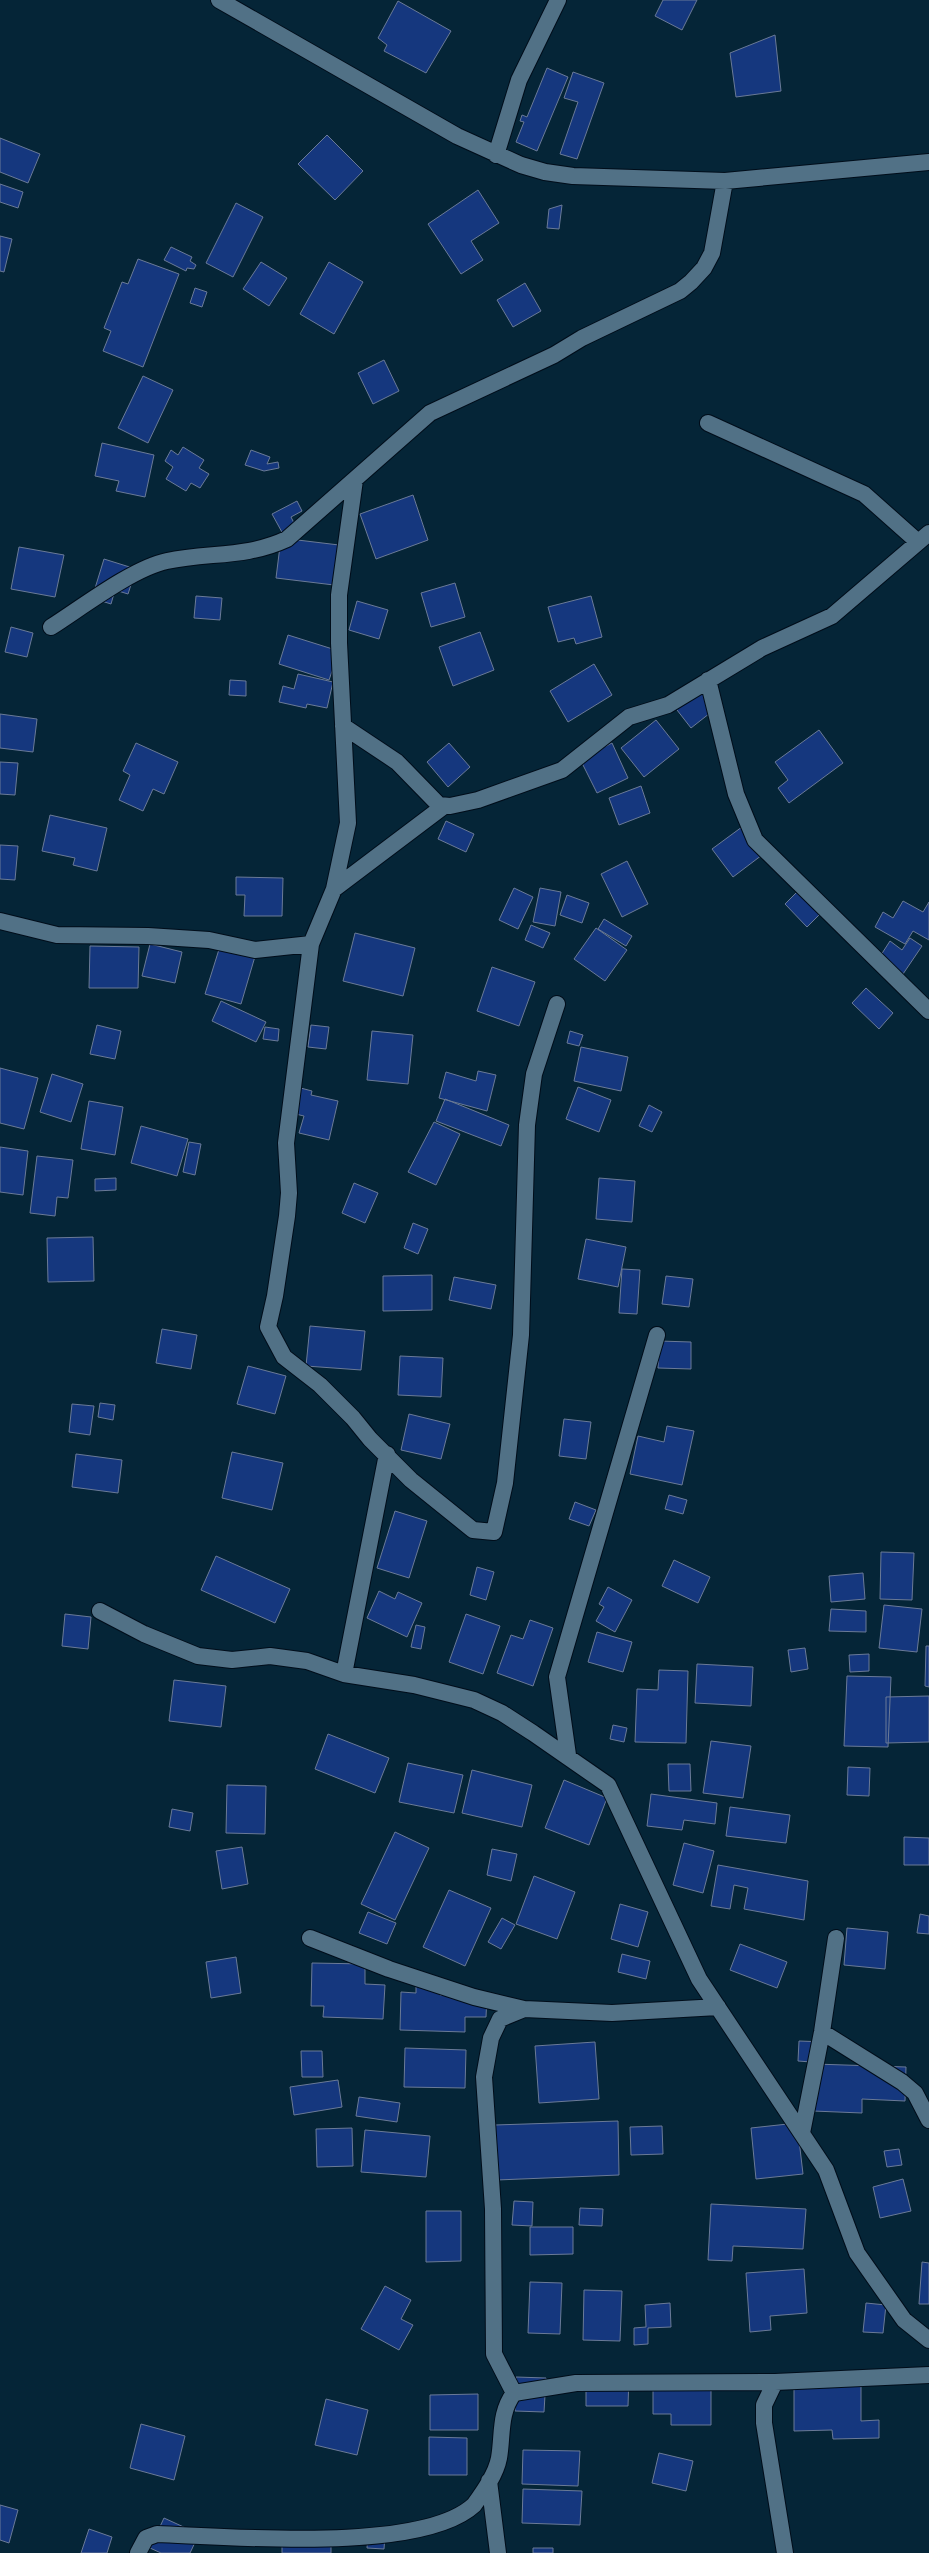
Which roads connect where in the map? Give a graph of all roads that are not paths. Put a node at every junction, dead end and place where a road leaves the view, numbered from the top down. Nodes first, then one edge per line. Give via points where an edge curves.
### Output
1 (219, 0) edge
2 (558, 0) edge
3 (496, 155) junction
4 (929, 162) edge
5 (725, 180) junction
6 (708, 424) dead end
7 (355, 480) junction
8 (924, 537) edge
9 (51, 627) dead end
10 (708, 680) junction
11 (343, 726) junction
12 (444, 806) junction
13 (334, 889) junction
14 (0, 922) edge
15 (311, 944) junction
16 (557, 1004) dead end
17 (929, 1011) edge
18 (657, 1335) dead end
19 (387, 1454) junction
20 (100, 1611) dead end
21 (344, 1674) junction
22 (568, 1755) junction
23 (310, 1938) dead end
24 (836, 1938) dead end
25 (718, 2007) junction
26 (524, 2009) junction
27 (822, 2032) junction
28 (929, 2120) edge
29 (802, 2133) junction
30 (929, 2340) edge
31 (929, 2375) edge
32 (775, 2382) junction
33 (514, 2393) junction
34 (489, 2482) junction
35 (138, 2553) edge
36 (498, 2553) edge
37 (785, 2553) edge

1 - 3 street
2 - 3 street via 518,80
3 - 5 street via 537,169 573,176
4 - 5 street
5 - 7 street via 712,253 704,268 680,291 430,413
6 - 8 street via 864,494
7 - 9 street via 287,539 267,549 166,561 125,580
7 - 11 street via 339,595
8 - 10 street via 832,616 762,648
10 - 12 street via 668,704 629,718 562,770 478,800
10 - 17 street via 736,794 755,840
11 - 12 street via 397,762 434,802
11 - 13 street via 348,823
12 - 13 street
13 - 15 street
14 - 15 street via 60,936 209,940 255,950
15 - 19 street via 286,1144 287,1216 268,1327 284,1357 320,1385
16 - 19 street via 534,1074 527,1125 521,1335 504,1483 494,1532 473,1530 411,1480
18 - 22 street via 557,1677
19 - 21 street
20 - 21 street via 144,1634 198,1656 232,1660 270,1656 307,1661
21 - 22 street via 414,1685 474,1700 502,1713
22 - 25 street via 608,1785 675,1931 699,1979
23 - 26 street via 474,1997
24 - 27 street
25 - 26 street via 612,2013
25 - 29 street
26 - 33 street via 500,2019 490,2038 484,2077 493,2209 494,2354
27 - 28 street via 902,2082 915,2093
27 - 29 street
29 - 30 street via 826,2170 857,2253 868,2271 887,2292 904,2320
31 - 32 street
32 - 33 street via 576,2383
32 - 37 street via 764,2405 764,2423
33 - 34 street via 503,2414 498,2460
34 - 35 street via 458,2523 415,2542 327,2550 157,2534 146,2538
34 - 36 street

